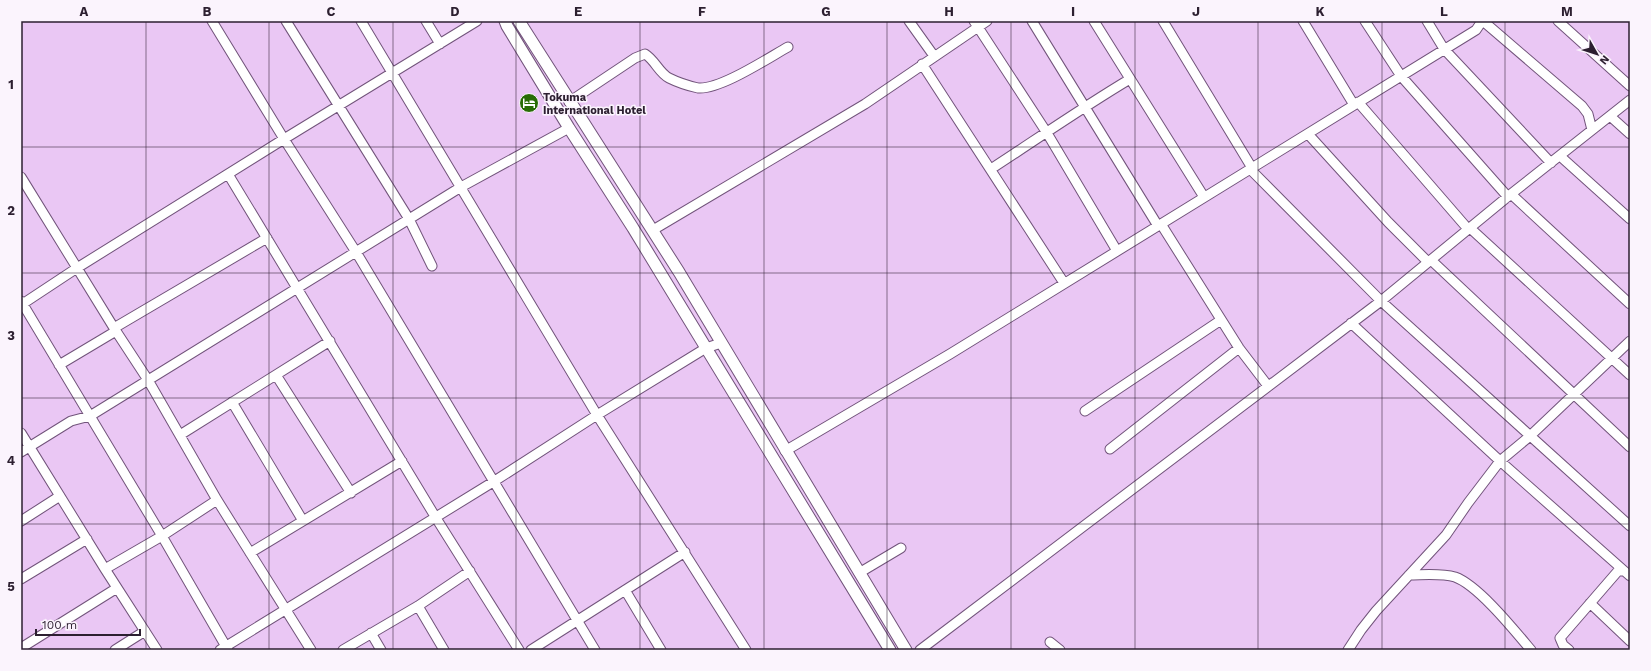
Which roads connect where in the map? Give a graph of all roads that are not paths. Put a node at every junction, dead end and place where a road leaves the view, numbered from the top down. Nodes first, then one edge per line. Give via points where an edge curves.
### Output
1 (286, 21) edge
2 (361, 21) edge
3 (426, 21) edge
4 (477, 21) edge
5 (505, 21) edge
6 (519, 21) edge
7 (909, 21) edge
8 (987, 21) edge
9 (1032, 21) edge
10 (1094, 21) edge
11 (1163, 21) edge
12 (1302, 21) edge
13 (1365, 21) edge
14 (1427, 21) edge
15 (1483, 21) edge
16 (1558, 21) edge
17 (215, 22) edge
18 (976, 24) edge
19 (440, 44) junction
20 (788, 47) dead end
21 (1444, 49) junction
22 (934, 56) junction
23 (922, 64) junction
24 (392, 72) junction
25 (1401, 76) junction
26 (1130, 79) junction
27 (1630, 86) edge
28 (1630, 100) edge
29 (570, 102) junction
30 (1356, 104) junction
31 (338, 106) junction
32 (1085, 106) junction
33 (1610, 116) junction
34 (569, 128) junction
35 (1592, 130) junction
36 (1046, 133) junction
37 (1308, 134) junction
38 (1630, 134) edge
39 (284, 139) junction
40 (1560, 156) junction
41 (1551, 163) junction
42 (1251, 168) junction
43 (991, 169) junction
44 (228, 174) junction
45 (21, 177) edge
46 (461, 187) junction
47 (1510, 195) junction
48 (1204, 197) junction
49 (409, 219) junction
50 (1630, 219) edge
51 (1159, 225) junction
52 (1469, 229) junction
53 (653, 230) junction
54 (268, 238) junction
55 (1117, 251) junction
56 (356, 252) junction
57 (1430, 261) junction
58 (432, 266) dead end
59 (77, 268) junction
60 (1064, 284) junction
61 (298, 288) junction
62 (1381, 301) junction
63 (22, 303) edge
64 (1630, 304) edge
65 (1221, 320) junction
66 (1351, 323) junction
67 (115, 330) junction
68 (330, 341) junction
69 (1630, 341) edge
70 (721, 343) junction
71 (706, 348) junction
72 (1239, 348) junction
73 (1611, 358) junction
74 (59, 365) junction
75 (276, 375) junction
76 (1630, 375) edge
77 (148, 380) junction
78 (1268, 386) junction
79 (1573, 394) junction
80 (232, 402) junction
81 (1085, 411) dead end
82 (597, 415) junction
83 (90, 416) junction
84 (21, 433) edge
85 (180, 435) junction
86 (1530, 436) junction
87 (29, 447) junction
88 (1630, 447) edge
89 (1110, 449) dead end
90 (785, 451) junction
91 (21, 452) edge
92 (402, 461) junction
93 (1500, 462) junction
94 (494, 482) junction
95 (351, 493) junction
96 (60, 496) junction
97 (217, 500) junction
98 (436, 518) junction
99 (21, 521) edge
100 (303, 521) junction
101 (1630, 526) edge
102 (162, 536) junction
103 (87, 539) junction
104 (901, 548) dead end
105 (685, 552) junction
106 (250, 553) junction
107 (105, 569) junction
108 (470, 571) junction
109 (860, 573) junction
110 (1627, 573) edge
111 (1409, 576) junction
112 (21, 579) edge
113 (117, 588) junction
114 (625, 590) junction
115 (1590, 603) junction
116 (418, 606) junction
117 (286, 610) junction
118 (577, 621) junction
119 (145, 631) junction
120 (372, 633) junction
121 (1630, 641) edge
122 (1050, 642) dead end
123 (21, 648) edge
124 (224, 649) edge
125 (115, 650) edge
126 (157, 650) edge
127 (311, 650) edge
128 (343, 650) edge
129 (381, 650) edge
130 (444, 650) edge
131 (519, 650) edge
132 (531, 650) edge
133 (595, 650) edge
134 (661, 650) edge
135 (746, 650) edge
136 (890, 650) edge
137 (906, 650) edge
138 (920, 650) edge
139 (1060, 650) edge
140 (1348, 650) edge
141 (1531, 650) edge
142 (1569, 650) edge

1 - 31 street
2 - 24 street
3 - 19 street
4 - 19 street
5 - 34 main road
6 - 29 main road
7 - 22 street
8 - 18 street
9 - 32 street
10 - 26 street
11 - 42 street
12 - 30 street
13 - 25 street
14 - 21 street
15 - 21 street via 1476,30
15 - 35 street via 1582,106 1588,114
16 - 27 street
17 - 39 street
18 - 22 street
18 - 36 street
19 - 24 street
20 - 29 street via 735,78 699,88 667,78 645,54 635,58
21 - 25 street
21 - 41 street
22 - 23 street
23 - 43 street
23 - 53 street via 865,104
24 - 31 street
24 - 46 street
25 - 30 street
25 - 47 street
26 - 32 street
26 - 48 street
28 - 33 street
29 - 53 main road
30 - 37 street
30 - 52 street
31 - 39 street
31 - 49 street
32 - 36 street
32 - 51 street
33 - 35 street
33 - 38 street
34 - 46 street
34 - 71 main road
35 - 40 street
36 - 43 street
36 - 55 street
37 - 42 street
37 - 57 street via 1388,222
39 - 44 street
39 - 56 street
40 - 41 street
40 - 50 street
41 - 47 street
42 - 48 street
42 - 62 street
43 - 60 street
44 - 54 street
44 - 59 street
45 - 59 street
46 - 49 street
46 - 82 street
47 - 52 street
47 - 64 street
48 - 51 street
49 - 56 street
49 - 58 street
51 - 55 street
51 - 65 street
52 - 57 street
52 - 73 street
53 - 70 main road
54 - 61 street
54 - 67 street
55 - 60 street
56 - 61 street
56 - 94 street
57 - 62 street
57 - 79 street
59 - 63 street
59 - 67 street
60 - 90 street
61 - 68 street
61 - 77 street
62 - 66 street
62 - 86 street
63 - 74 street
65 - 72 street
65 - 81 street
66 - 78 street
66 - 93 street
67 - 74 street
67 - 77 street
68 - 75 street
68 - 92 street
69 - 73 street
70 - 71 street
70 - 90 main road
71 - 82 street
71 - 136 main road
72 - 78 street
72 - 89 street
73 - 76 street
73 - 79 street
74 - 83 street
75 - 80 street
75 - 95 street
77 - 83 street
77 - 85 street
78 - 138 street
79 - 86 street
79 - 88 street
80 - 85 street
80 - 100 street
82 - 94 street
82 - 105 street
83 - 87 street via 71,421
83 - 102 street
84 - 87 street
85 - 97 street
86 - 93 street
86 - 101 street
87 - 91 street
87 - 96 street
90 - 109 main road
92 - 95 street
92 - 98 street
93 - 110 street
93 - 111 street via 1446,535
94 - 98 street
94 - 118 street
95 - 100 street
96 - 99 street
96 - 103 street
97 - 102 street
97 - 106 street
98 - 108 street
98 - 117 street
100 - 106 street
102 - 107 street
102 - 124 street
103 - 107 street
103 - 112 street
104 - 109 street
105 - 114 street
105 - 135 street
106 - 117 street
107 - 113 street
108 - 116 street
108 - 131 street
109 - 137 main road
110 - 115 street via 1618,570
111 - 140 street via 1368,620
111 - 141 street via 1447,575 1468,583 1505,619
113 - 119 street
113 - 123 street
114 - 118 street
114 - 134 street
115 - 121 street
115 - 142 street via 1560,638
116 - 120 street
116 - 130 street
117 - 124 street
117 - 127 street
118 - 132 street
118 - 133 street
119 - 125 street
119 - 126 street
120 - 128 street
120 - 129 street
122 - 139 street

